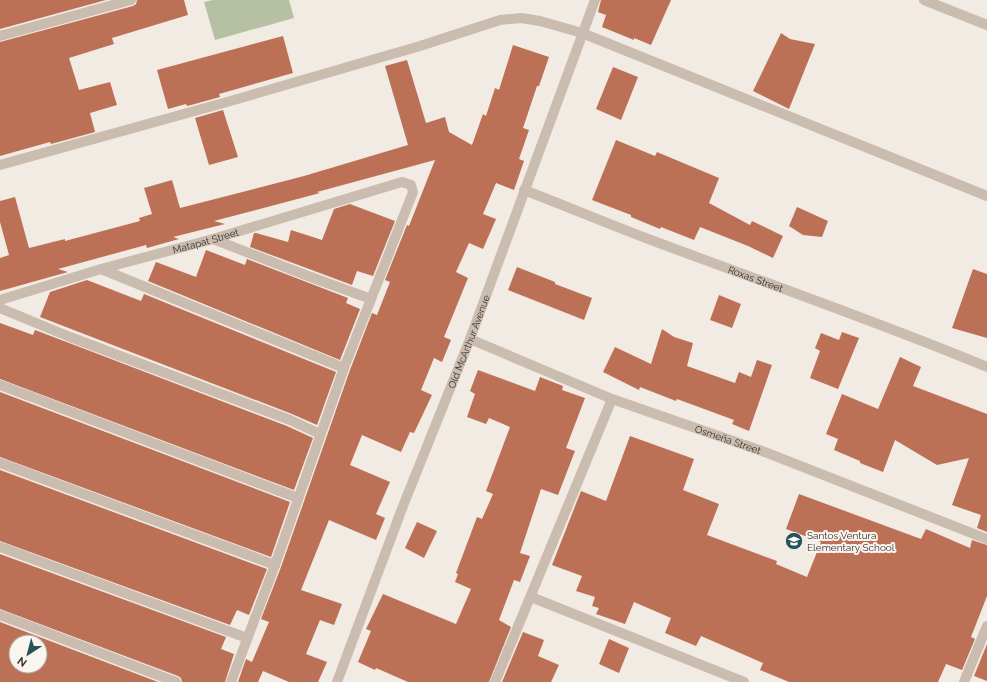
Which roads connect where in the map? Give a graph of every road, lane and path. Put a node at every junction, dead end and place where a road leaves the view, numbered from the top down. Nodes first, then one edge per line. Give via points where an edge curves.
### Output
1 (131, 0) edge
2 (595, 0) edge
3 (924, 0) edge
4 (987, 25) edge
5 (582, 33) junction
6 (0, 36) edge
7 (0, 165) edge
8 (524, 190) junction
9 (987, 196) edge
10 (213, 239) junction
11 (101, 269) junction
12 (372, 298) junction
13 (0, 300) edge
14 (0, 308) edge
15 (470, 340) junction
16 (987, 367) edge
17 (344, 368) junction
18 (0, 385) edge
19 (612, 399) junction
20 (320, 434) junction
21 (0, 463) edge
22 (298, 498) junction
23 (987, 539) edge
24 (0, 547) edge
25 (275, 565) junction
26 (531, 597) junction
27 (0, 615) edge
28 (987, 626) edge
29 (247, 638) junction
30 (340, 681) edge
31 (176, 682) edge
32 (231, 682) edge
33 (495, 682) edge
34 (744, 682) edge
35 (964, 682) edge

1 - 6 street
2 - 5 street, Old McArthur Avenue
3 - 4 street
5 - 7 street via 540,21 521,18 500,20 227,102
5 - 8 street, Old McArthur Avenue
5 - 9 street
8 - 15 street, Old McArthur Avenue
8 - 16 street, Roxas Street
10 - 11 street, Matapat Street
10 - 12 street
10 - 12 street, Matapat Street via 402,182 411,185 413,192
11 - 13 street, Matapat Street
11 - 17 street
12 - 17 street
14 - 20 street via 290,420
15 - 19 street, Osmeña Street
15 - 30 street, Old McArthur Avenue via 403,506
17 - 20 street
18 - 22 street
19 - 23 street, Osmeña Street via 762,451
19 - 26 street
20 - 22 street
21 - 25 street
22 - 25 street
24 - 29 street
25 - 29 street
26 - 33 street
26 - 34 street
27 - 31 street
28 - 35 street
29 - 32 street

